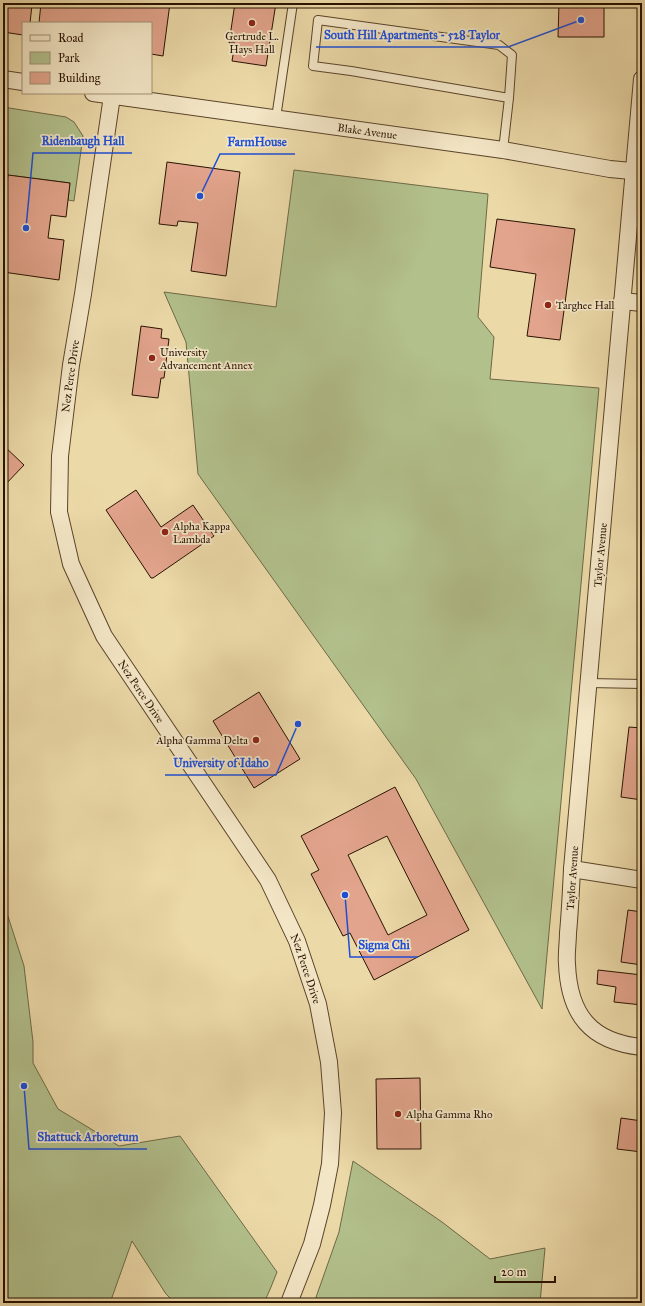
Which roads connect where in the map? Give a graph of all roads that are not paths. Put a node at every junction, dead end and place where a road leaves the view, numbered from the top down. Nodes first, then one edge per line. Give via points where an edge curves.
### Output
1 (293, 3) edge
2 (3, 79) edge
3 (642, 79) edge
4 (22, 82) edge
5 (99, 94) edge
6 (112, 96) junction
7 (509, 98) junction
8 (276, 118) junction
9 (503, 150) junction
10 (638, 172) edge
11 (622, 301) junction
12 (642, 303) edge
13 (589, 683) junction
14 (642, 684) edge
15 (572, 869) junction
16 (642, 880) edge
17 (642, 1046) edge
18 (289, 1303) edge

1 - 8 lane
2 - 4 street
3 - 10 street, Taylor Avenue
5 - 6 street, Blake Avenue
6 - 8 street, Blake Avenue
6 - 18 street, Nez Perce Drive via 70,365 60,456 59,512 71,564 104,636 268,880 297,941 318,1004 329,1062 333,1112 330,1164 312,1244
7 - 7 lane via 313,66 318,20 499,45 512,55
7 - 9 lane
8 - 9 street, Blake Avenue
9 - 10 street, Blake Avenue
10 - 11 street, Taylor Avenue
11 - 12 street
11 - 13 street, Taylor Avenue
13 - 14 lane
13 - 15 street, Taylor Avenue
15 - 16 street
15 - 17 street, Taylor Avenue via 567,964 570,991 579,1014 588,1026 603,1037 620,1043

